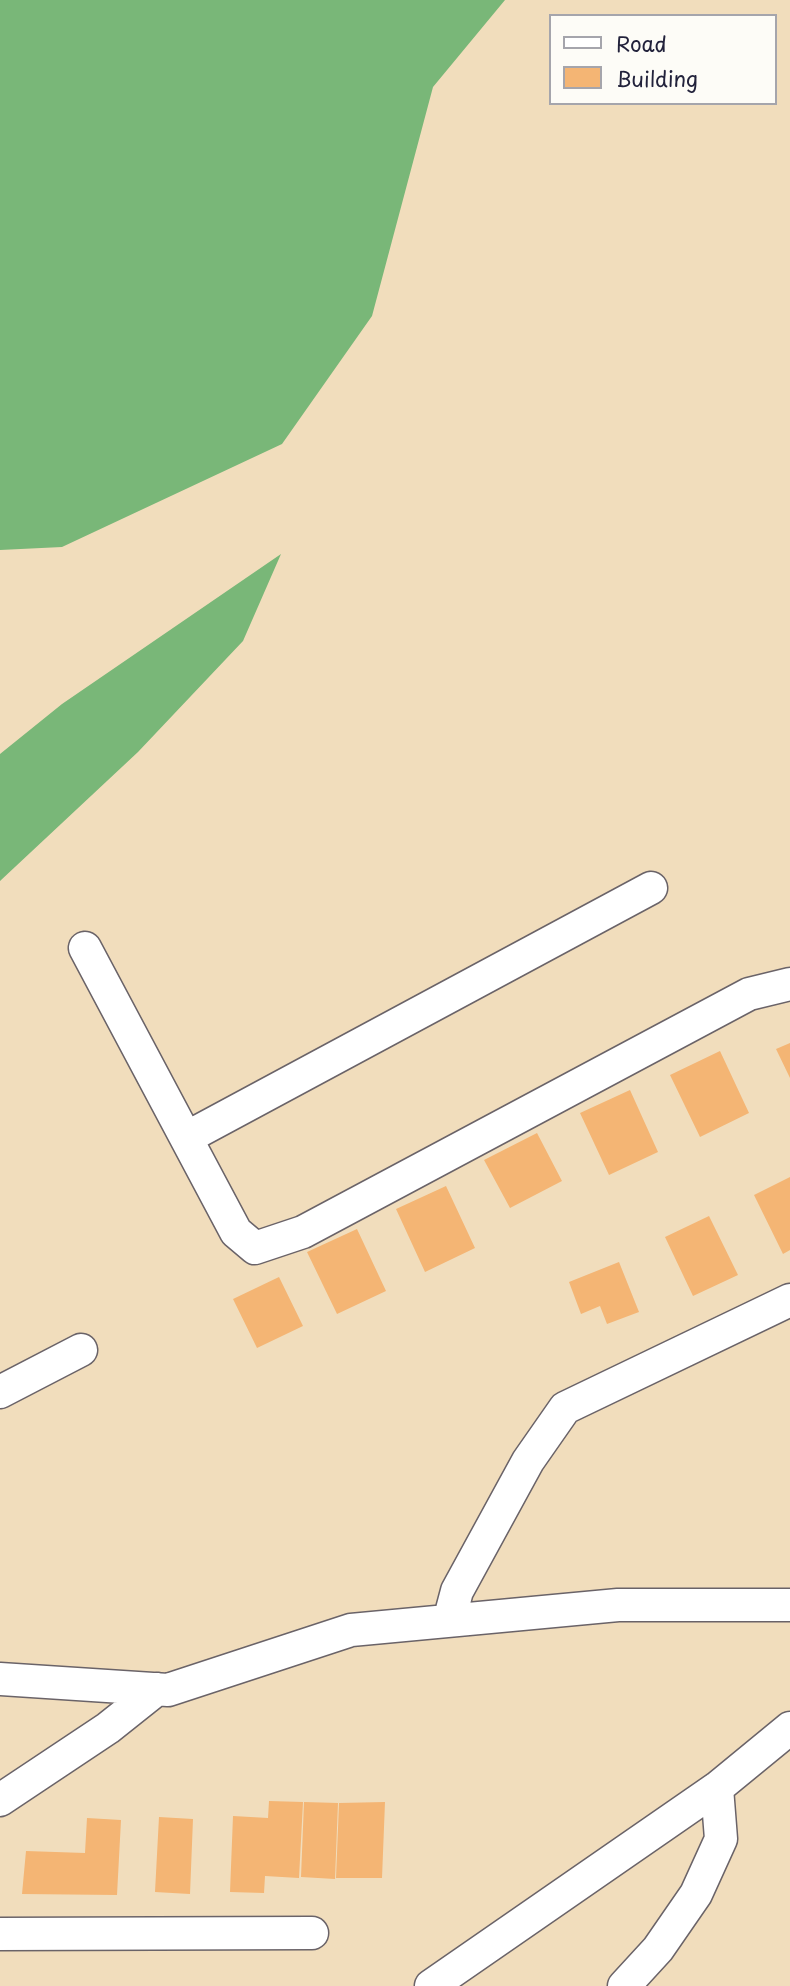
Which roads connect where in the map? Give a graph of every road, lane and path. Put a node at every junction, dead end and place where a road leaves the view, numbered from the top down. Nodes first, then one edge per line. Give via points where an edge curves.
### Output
1 (651, 888) dead end
2 (85, 948) dead end
3 (790, 984) edge
4 (186, 1138) junction
5 (790, 1300) edge
6 (80, 1350) dead end
7 (0, 1392) edge
8 (790, 1605) edge
9 (449, 1621) junction
10 (0, 1679) edge
11 (157, 1689) junction
12 (790, 1728) edge
13 (718, 1788) junction
14 (0, 1800) edge
15 (312, 1933) dead end
16 (0, 1934) edge
17 (431, 1986) edge
18 (624, 1986) edge

1 - 4 street
2 - 4 street
3 - 4 street via 749,994 303,1232 255,1248 236,1232
5 - 9 street via 565,1408 528,1461 457,1591
6 - 7 street
8 - 9 street via 618,1605
9 - 11 street via 351,1630 168,1690
10 - 11 street
11 - 14 street via 108,1728
12 - 13 street
13 - 17 street
13 - 18 street via 721,1839 696,1894 658,1949
15 - 16 street

